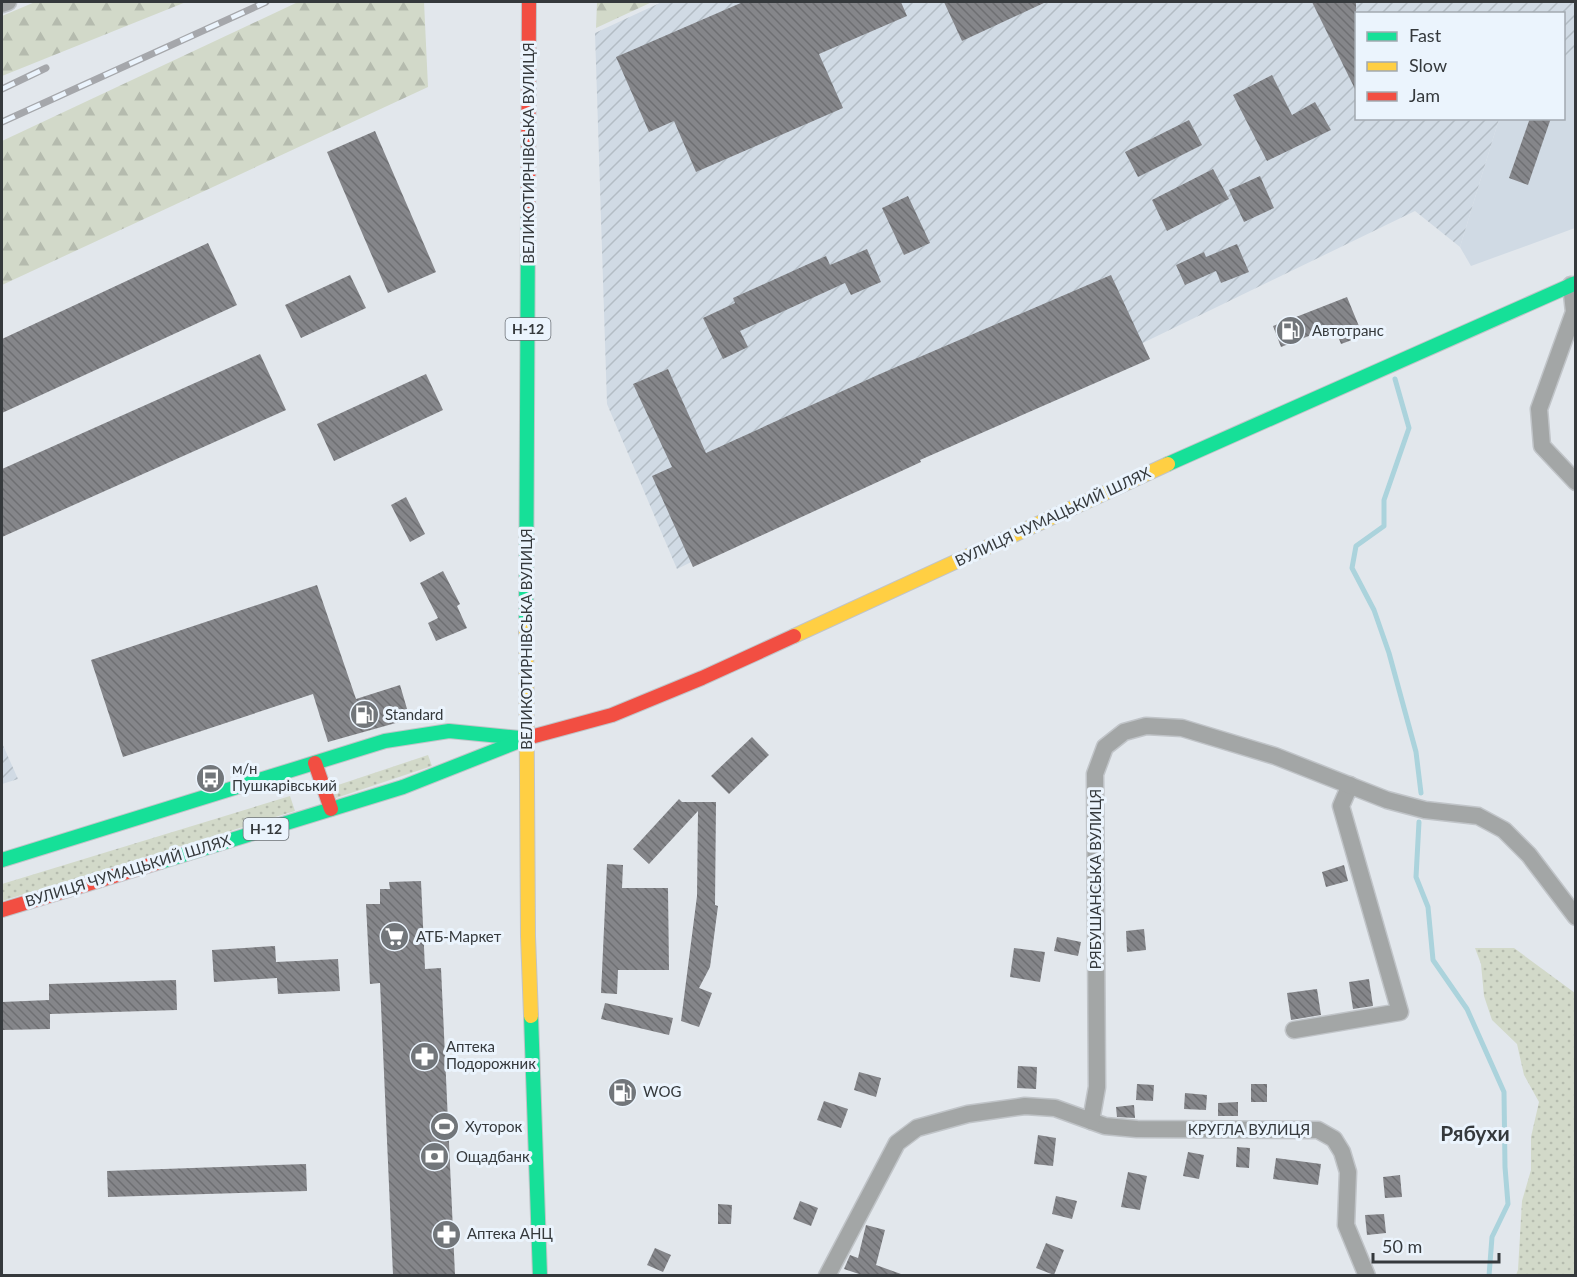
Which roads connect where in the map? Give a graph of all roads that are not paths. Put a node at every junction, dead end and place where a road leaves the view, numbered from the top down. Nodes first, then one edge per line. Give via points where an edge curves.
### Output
1 (8, 2) edge
2 (529, 2) edge
3 (2, 4) edge
4 (1573, 284) edge
5 (1575, 482) edge
6 (527, 738) junction
7 (315, 763) junction
8 (1350, 785) junction
9 (331, 809) junction
10 (2, 860) edge
11 (2, 910) edge
12 (1575, 917) edge
13 (1294, 1030) dead end
14 (1091, 1121) junction
15 (540, 1275) edge
16 (827, 1275) edge
17 (1367, 1275) edge

1 - 3 street
2 - 6 main road, ВЕЛИКОТИРНІВСЬКА ВУЛИЦЯ / Н-12
4 - 5 street via 1574,312 1539,409 1542,446
4 - 6 main road, ВУЛИЦЯ ЧУМАЦЬКИЙ ШЛЯХ via 1147,473 702,678 612,715
6 - 7 main road, ВУЛИЦЯ ЧУМАЦЬКИЙ ШЛЯХ via 449,731 385,741
6 - 9 main road, ВУЛИЦЯ ЧУМАЦЬКИЙ ШЛЯХ / Н-12 via 403,787
6 - 15 main road, ВЕЛИКОТИРНІВСЬКА ВУЛИЦЯ via 528,957
7 - 9 main road
7 - 10 main road, ВУЛИЦЯ ЧУМАЦЬКИЙ ШЛЯХ
8 - 12 street, РЯБУШАНСЬКА ВУЛИЦЯ via 1425,810 1478,816 1504,830 1529,855
8 - 13 street via 1341,806 1400,1012
8 - 14 street, РЯБУШАНСЬКА ВУЛИЦЯ via 1275,756 1182,728 1146,726 1124,732 1105,747 1095,774 1097,1087
9 - 11 main road, ВУЛИЦЯ ЧУМАЦЬКИЙ ШЛЯХ / Н-12
14 - 16 street via 1055,1108 1025,1106 968,1114 917,1128 897,1143
14 - 17 street, КРУГЛА ВУЛИЦЯ via 1137,1129 1318,1130 1334,1139 1342,1152 1348,1172 1346,1225

